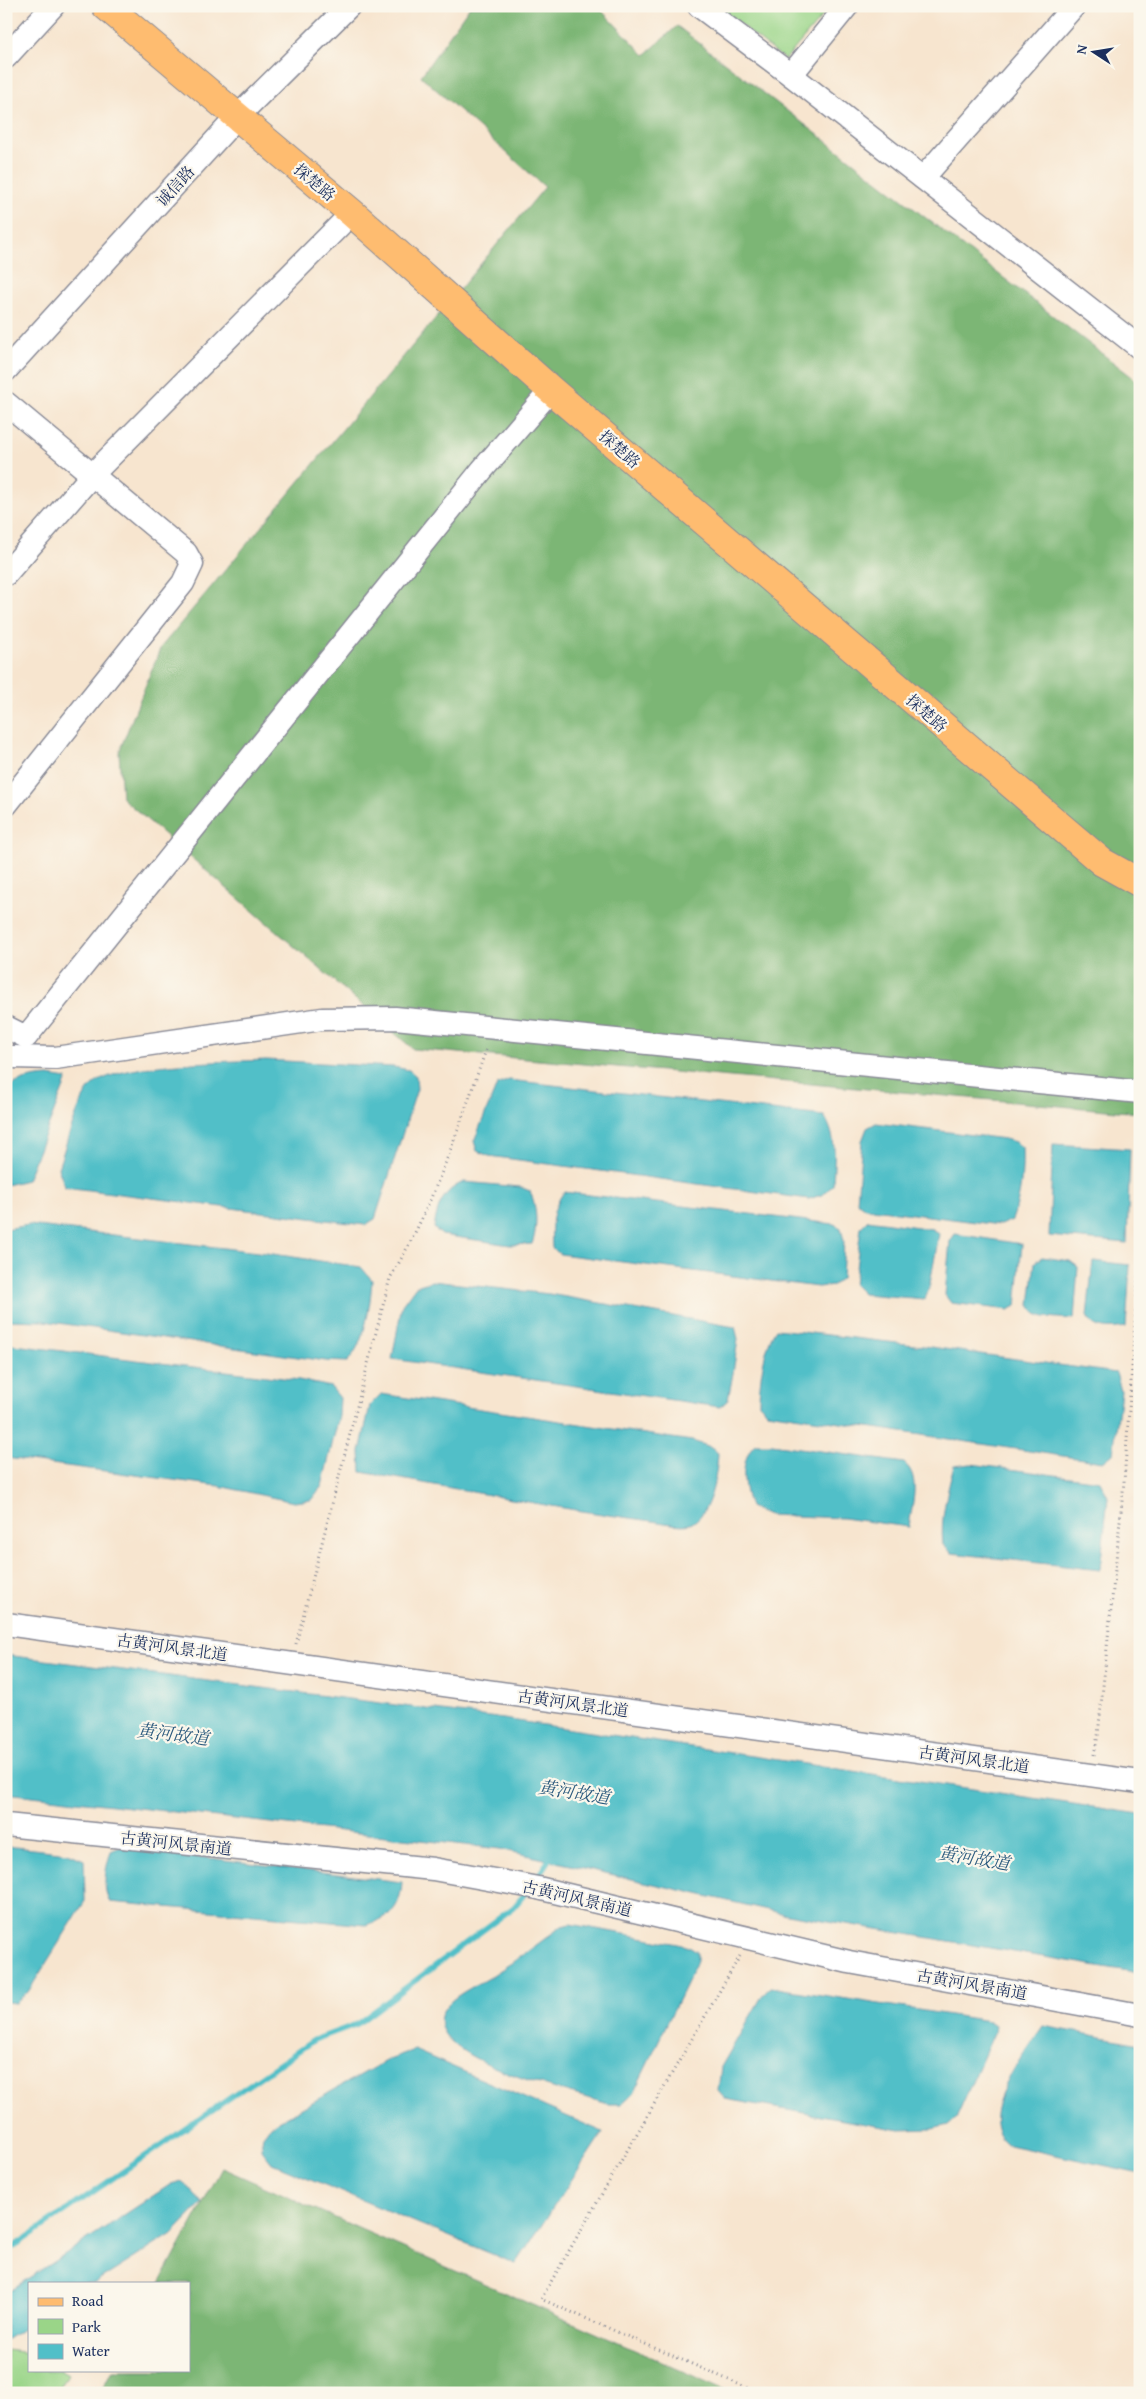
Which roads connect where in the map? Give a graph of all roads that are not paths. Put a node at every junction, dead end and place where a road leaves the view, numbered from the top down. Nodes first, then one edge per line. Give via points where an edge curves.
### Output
1 (53, 6) edge
2 (106, 6) edge
3 (349, 6) edge
4 (699, 6) edge
5 (847, 6) edge
6 (1074, 6) edge
7 (6, 57) edge
8 (790, 74) junction
9 (237, 118) junction
10 (922, 178) junction
11 (352, 213) junction
12 (1140, 348) edge
13 (6, 370) edge
14 (551, 390) junction
15 (6, 403) edge
16 (92, 475) junction
17 (6, 574) edge
18 (6, 805) edge
19 (1140, 883) edge
20 (16, 1032) edge
21 (9, 1061) edge
22 (1140, 1092) edge
23 (6, 1624) edge
24 (1140, 1782) edge
25 (6, 1825) edge
26 (1140, 2015) edge

1 - 7 street
2 - 9 main road, 探楚路
3 - 9 street, 诚信路
4 - 8 street
5 - 8 street
6 - 10 street
8 - 10 street
9 - 11 main road, 探楚路
9 - 13 street, 诚信路
10 - 12 street
11 - 14 main road, 探楚路
11 - 16 street
14 - 19 main road, 探楚路 via 1102,862
14 - 20 street
15 - 16 street
16 - 17 street
16 - 18 street via 186,553 192,564 183,583
20 - 21 street
21 - 22 street via 55,1058 322,1019 395,1018
23 - 24 street, 古黄河风景北道
25 - 26 street, 古黄河风景南道 via 433,1869 531,1887 849,1962

